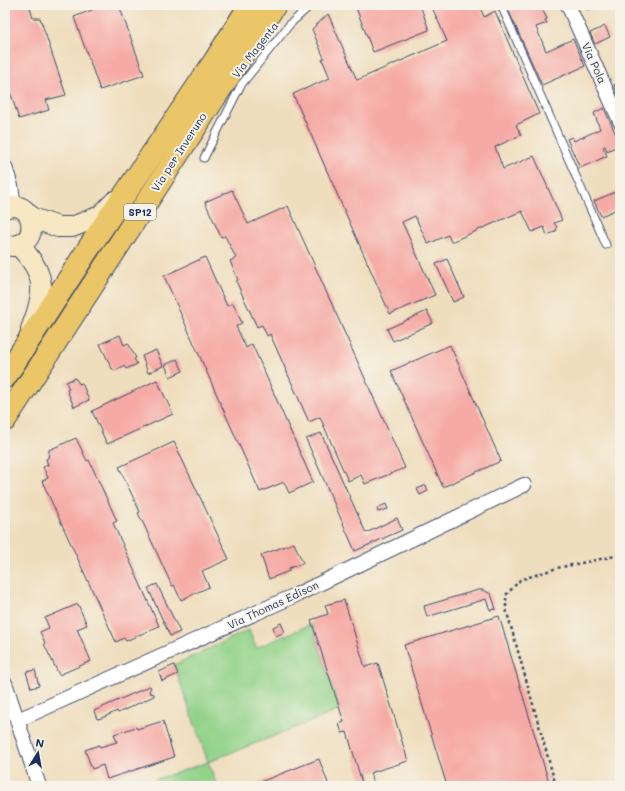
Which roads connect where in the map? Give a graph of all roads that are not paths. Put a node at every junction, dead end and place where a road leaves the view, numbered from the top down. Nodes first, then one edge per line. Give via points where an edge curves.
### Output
1 (275, 5) edge
2 (311, 5) edge
3 (501, 5) edge
4 (568, 5) edge
5 (243, 8) edge
6 (620, 121) edge
7 (204, 158) dead end
8 (5, 167) edge
9 (128, 188) junction
10 (16, 210) edge
11 (11, 245) edge
12 (606, 245) dead end
13 (22, 352) junction
14 (5, 377) edge
15 (5, 420) edge
16 (524, 485) dead end
17 (5, 683) edge
18 (18, 720) junction
19 (39, 786) edge

1 - 15 main road, Via per Inveruno / SP12
2 - 7 lane, Via Magenta via 290,24 241,85
3 - 12 lane
4 - 6 street, Via Pola
5 - 9 main road, Via per Inveruno / SP12 via 214,62
8 - 10 street
9 - 10 street via 100,216 72,227 58,227
9 - 13 main road, Via per Inveruno / SP12
10 - 11 street via 32,222 31,234 28,239
11 - 13 street via 29,256 38,270 42,285 38,311
13 - 14 main road, Via per Inveruno / SP12
16 - 18 street, Via Thomas Edison via 298,594
17 - 18 street
18 - 19 street

